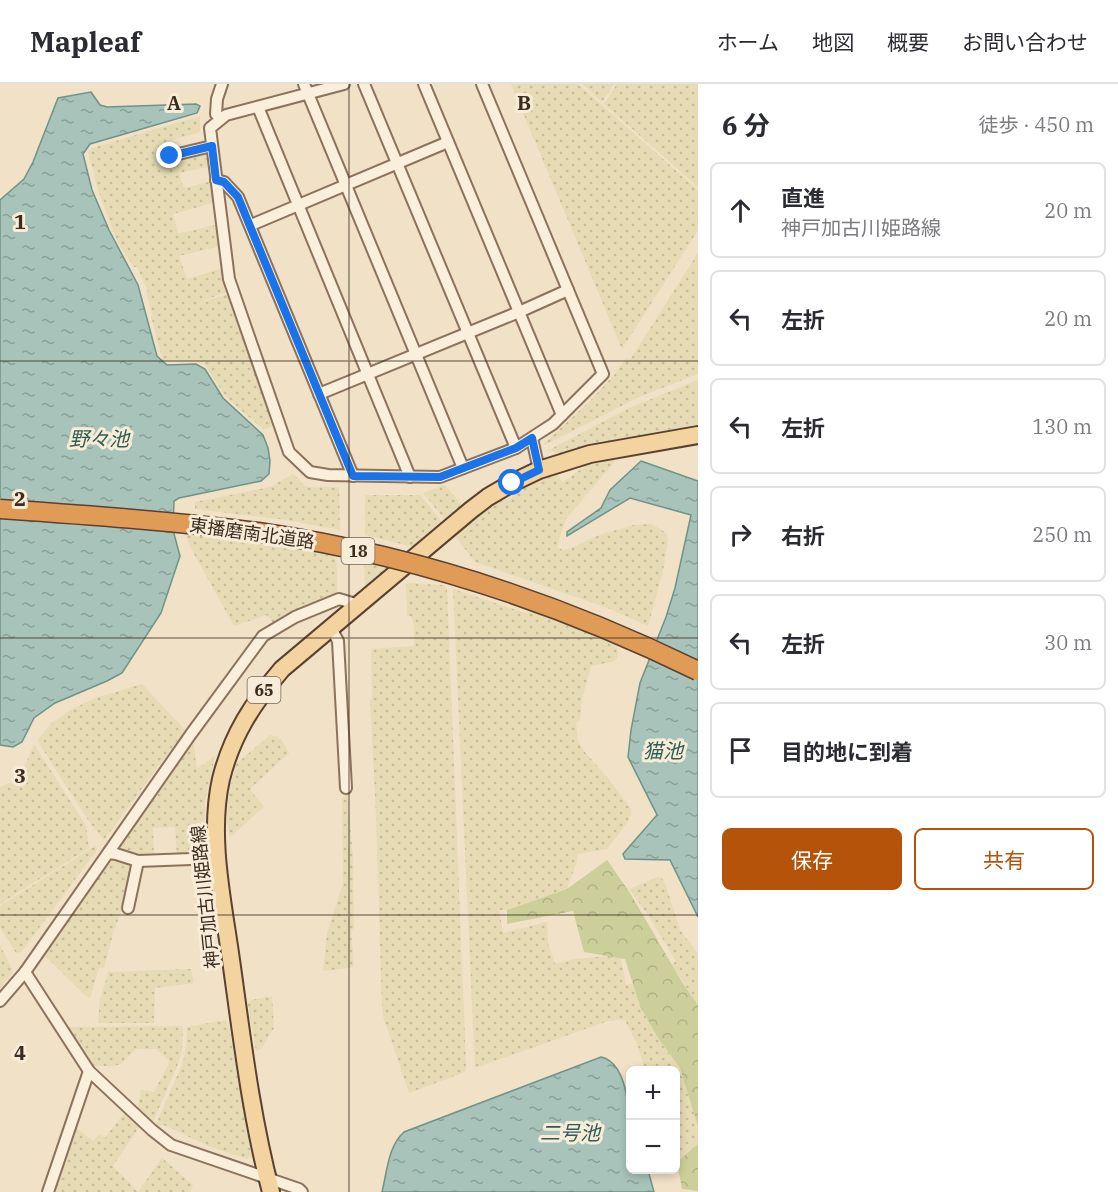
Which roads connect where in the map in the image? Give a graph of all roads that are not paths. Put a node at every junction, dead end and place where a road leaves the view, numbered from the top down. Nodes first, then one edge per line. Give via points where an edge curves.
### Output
1 (222, 84) edge
2 (345, 84) edge
3 (364, 84) edge
4 (424, 84) edge
5 (482, 84) edge
6 (306, 88) edge
7 (258, 107) junction
8 (220, 118) junction
9 (448, 142) junction
10 (212, 146) junction
11 (170, 156) dead end
12 (398, 164) junction
13 (216, 180) junction
14 (346, 185) junction
15 (298, 206) junction
16 (250, 225) junction
17 (568, 290) junction
18 (519, 312) junction
19 (469, 333) junction
20 (416, 355) junction
21 (369, 375) junction
22 (319, 394) junction
23 (562, 415) junction
24 (698, 435) edge
25 (532, 438) junction
26 (516, 448) junction
27 (463, 468) junction
28 (539, 470) junction
29 (353, 476) junction
30 (410, 477) junction
31 (0, 499) edge
32 (0, 509) edge
33 (359, 605) junction
34 (331, 628) junction
35 (698, 658) edge
36 (698, 671) edge
37 (346, 788) dead end
38 (109, 853) junction
39 (218, 858) junction
40 (138, 861) junction
41 (128, 908) dead end
42 (25, 972) junction
43 (0, 1001) edge
44 (89, 1071) junction
45 (269, 1185) edge
46 (48, 1192) edge
47 (302, 1192) edge

1 - 8 street via 216,114
2 - 6 street
3 - 12 street
4 - 9 street
5 - 17 street
6 - 7 street
6 - 14 street
7 - 8 street
7 - 15 street
8 - 10 street via 210,128
9 - 12 street
9 - 18 street
10 - 11 street
10 - 13 street
12 - 14 street
12 - 19 street
13 - 16 street via 224,182 238,197
13 - 29 street via 229,279 289,452 310,472
14 - 15 street
14 - 20 street
15 - 16 street
15 - 21 street
16 - 22 street
17 - 18 street
17 - 23 street via 603,374
18 - 19 street
18 - 23 street
19 - 20 street
19 - 26 street
20 - 21 street
20 - 27 street
21 - 22 street
21 - 30 street
22 - 29 street
23 - 25 street
24 - 28 main road, 神戸加古川姫路線 / 65 via 590,454
25 - 26 street
25 - 28 street
26 - 27 street
27 - 30 street via 440,477
28 - 33 main road, 神戸加古川姫路線 / 65 via 488,497
29 - 30 street
31 - 35 highway, 東播磨南北道路 / 18 via 260,523 403,551 545,594
32 - 36 highway, 東播磨南北道路 / 18, bridge via 181,523 362,551 541,603
33 - 34 main road, 神戸加古川姫路線 / 65
33 - 38 street via 339,598 263,636
34 - 37 street via 338,641
34 - 39 main road, 神戸加古川姫路線 / 65 via 282,669 257,698 238,730 218,795
38 - 40 street
38 - 42 street
39 - 40 street
39 - 45 main road, 神戸加古川姫路線 / 65 via 248,1080
40 - 41 street
42 - 43 street
42 - 44 street
44 - 45 street via 171,1145
44 - 46 street
45 - 47 street

